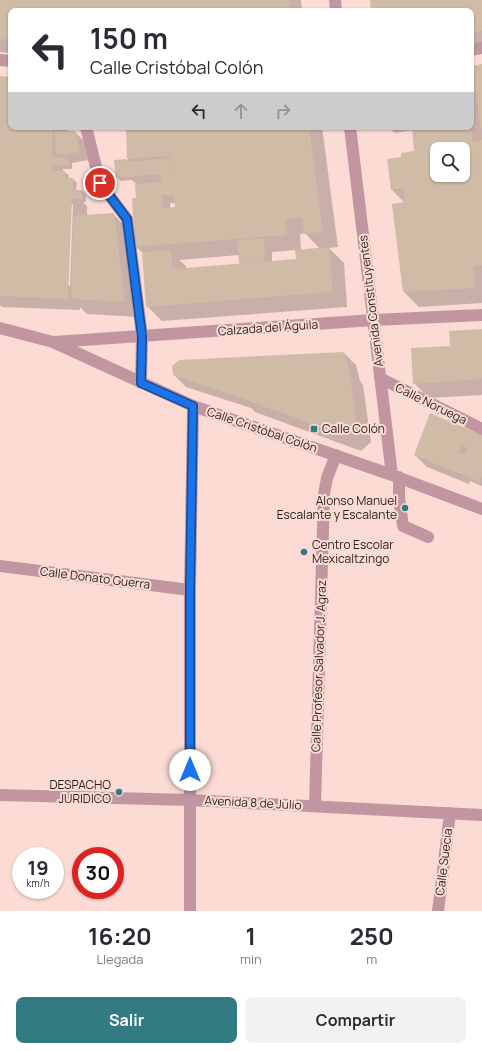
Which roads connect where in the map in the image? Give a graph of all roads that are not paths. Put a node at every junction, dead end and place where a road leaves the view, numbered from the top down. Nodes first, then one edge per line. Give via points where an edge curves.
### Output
1 (87, 130) edge
2 (350, 130) edge
3 (482, 315) edge
4 (373, 320) junction
5 (0, 328) edge
6 (142, 336) junction
7 (53, 342) junction
8 (380, 378) junction
9 (141, 383) junction
10 (193, 406) junction
11 (482, 429) edge
12 (336, 455) junction
13 (396, 476) junction
14 (482, 509) edge
15 (428, 537) dead end
16 (0, 566) edge
17 (190, 590) junction
18 (0, 795) edge
19 (190, 800) junction
20 (315, 806) junction
21 (450, 814) junction
22 (482, 815) edge
23 (190, 911) edge
24 (438, 911) edge

1 - 6 street via 100,183 127,219
2 - 4 street, Avenida Constituyentes
3 - 4 street, Calzada del Águila
4 - 6 street, Calzada del Águila
4 - 8 street, Avenida Constituyentes
5 - 7 street, Calle Cristóbal Colón
6 - 7 street, Calzada del Águila
6 - 9 street
7 - 9 street, Calle Cristóbal Colón
8 - 11 street, Calle Noruega
8 - 13 street, Avenida Constituyentes
9 - 10 street, Calle Cristóbal Colón
10 - 12 street, Calle Cristóbal Colón
10 - 17 street
12 - 13 street, Calle Cristóbal Colón
12 - 20 street, Calle Profesor Salvador J. Agraz via 324,494
13 - 14 street, Calle Cristóbal Colón
13 - 15 street, Avenida Constituyentes via 403,526
16 - 17 street, Calle Donato Guerra
17 - 19 street
18 - 19 street, Avenida 8 de Julio
19 - 20 street, Avenida 8 de Julio
19 - 23 street
20 - 21 street, Avenida 8 de Julio
21 - 22 street, Avenida 8 de Julio
21 - 24 street, Calle Suecia

